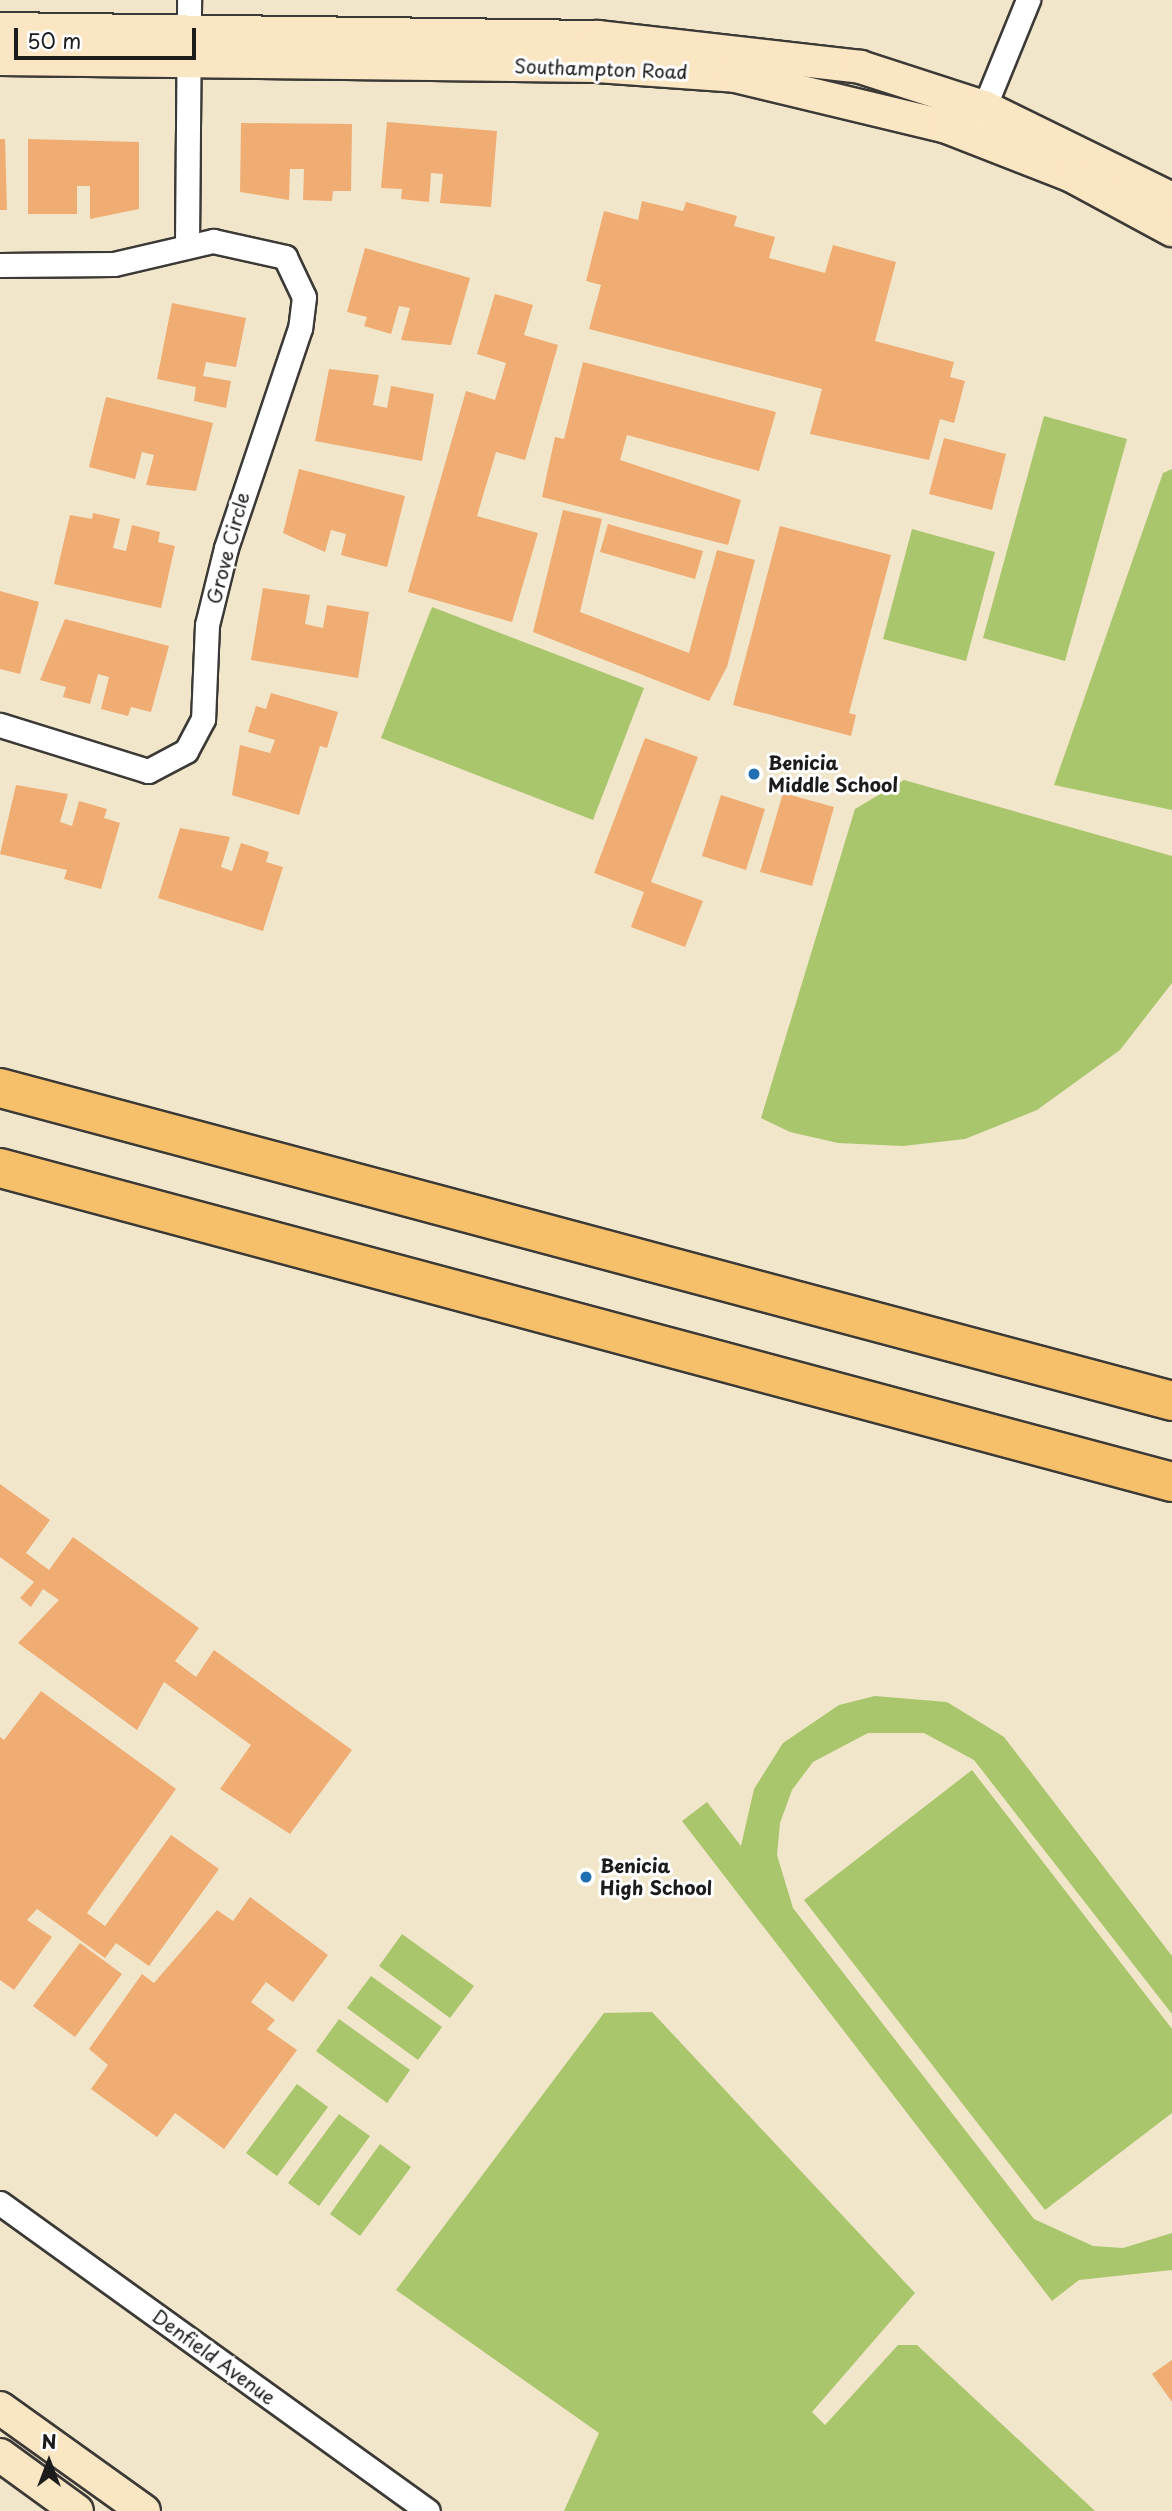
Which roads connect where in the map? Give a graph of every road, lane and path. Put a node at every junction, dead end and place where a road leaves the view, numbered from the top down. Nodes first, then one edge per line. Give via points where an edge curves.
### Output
1 (189, 0) edge
2 (1028, 0) edge
3 (0, 29) edge
4 (188, 48) junction
5 (0, 60) edge
6 (978, 122) junction
7 (1172, 199) edge
8 (1172, 230) edge
9 (187, 242) junction
10 (0, 265) edge
11 (0, 725) edge
12 (0, 1088) edge
13 (0, 1168) edge
14 (1172, 1401) edge
15 (1172, 1482) edge
16 (0, 2203) edge
17 (0, 2408) edge
18 (0, 2455) edge
19 (77, 2511) edge
20 (144, 2511) edge
21 (428, 2511) edge

1 - 4 street
2 - 6 street
3 - 4 street, Southampton Road
4 - 5 street, Southampton Road
4 - 6 street, Southampton Road via 736,76
4 - 9 street
6 - 7 street, Southampton Road
6 - 8 street, Southampton Road
9 - 10 street, Grove Circle via 114,264
9 - 11 street, Grove Circle via 275,252 294,265 304,297 300,328 226,548 207,625 205,709 197,734 174,763 148,771
12 - 14 highway
13 - 15 highway
16 - 21 street, Denfield Avenue
17 - 20 street
18 - 19 street

